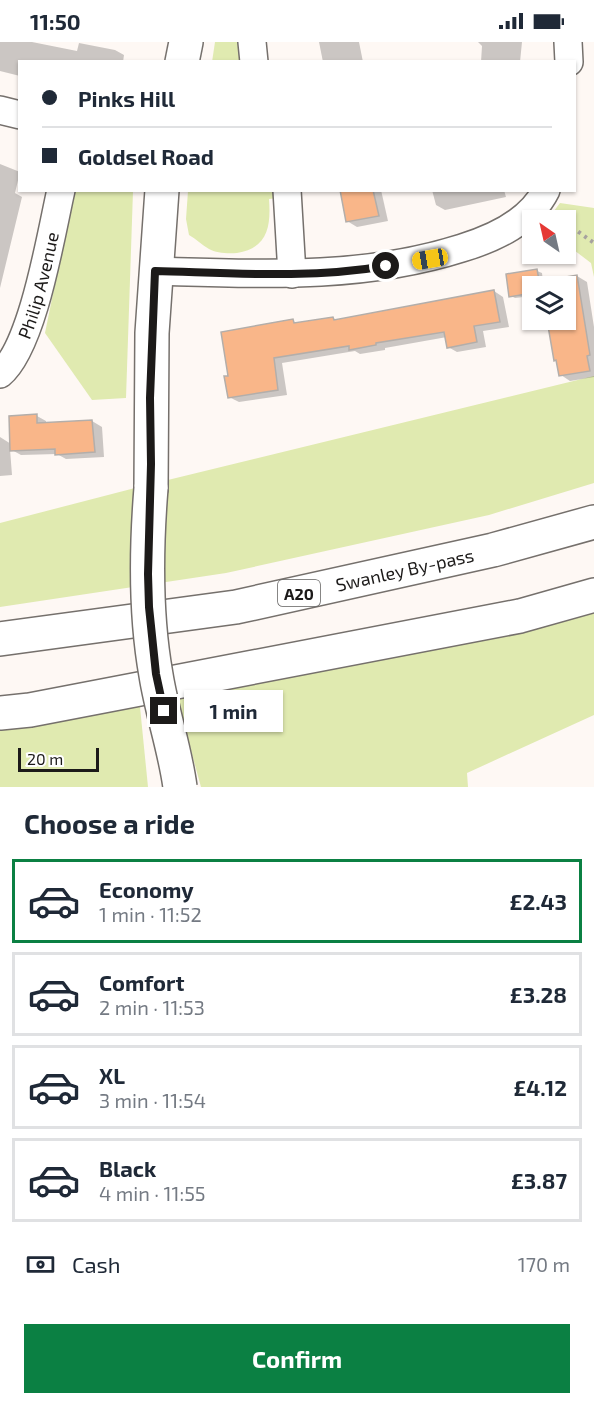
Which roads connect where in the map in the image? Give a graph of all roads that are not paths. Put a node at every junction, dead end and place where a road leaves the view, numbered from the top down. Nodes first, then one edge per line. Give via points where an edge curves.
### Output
1 (186, 42) edge
2 (252, 42) edge
3 (568, 42) edge
4 (182, 60) edge
5 (254, 60) edge
6 (569, 60) edge
7 (0, 110) edge
8 (18, 114) edge
9 (61, 192) edge
10 (162, 192) edge
11 (287, 192) edge
12 (545, 192) edge
13 (155, 271) junction
14 (292, 274) junction
15 (0, 374) edge
16 (594, 522) edge
17 (594, 595) edge
18 (0, 639) edge
19 (0, 713) edge
20 (180, 787) edge

1 - 4 main road
2 - 5 street
3 - 6 street
7 - 8 street
9 - 15 street, Philip Avenue via 31,318 20,346
10 - 13 main road
11 - 14 street
12 - 14 street via 539,205 514,226 430,259 364,270
13 - 14 street
13 - 20 main road, bridge via 147,549 149,607 156,674
16 - 18 main road, Swanley By-pass / A20 via 493,550 236,607
17 - 19 main road via 520,616

